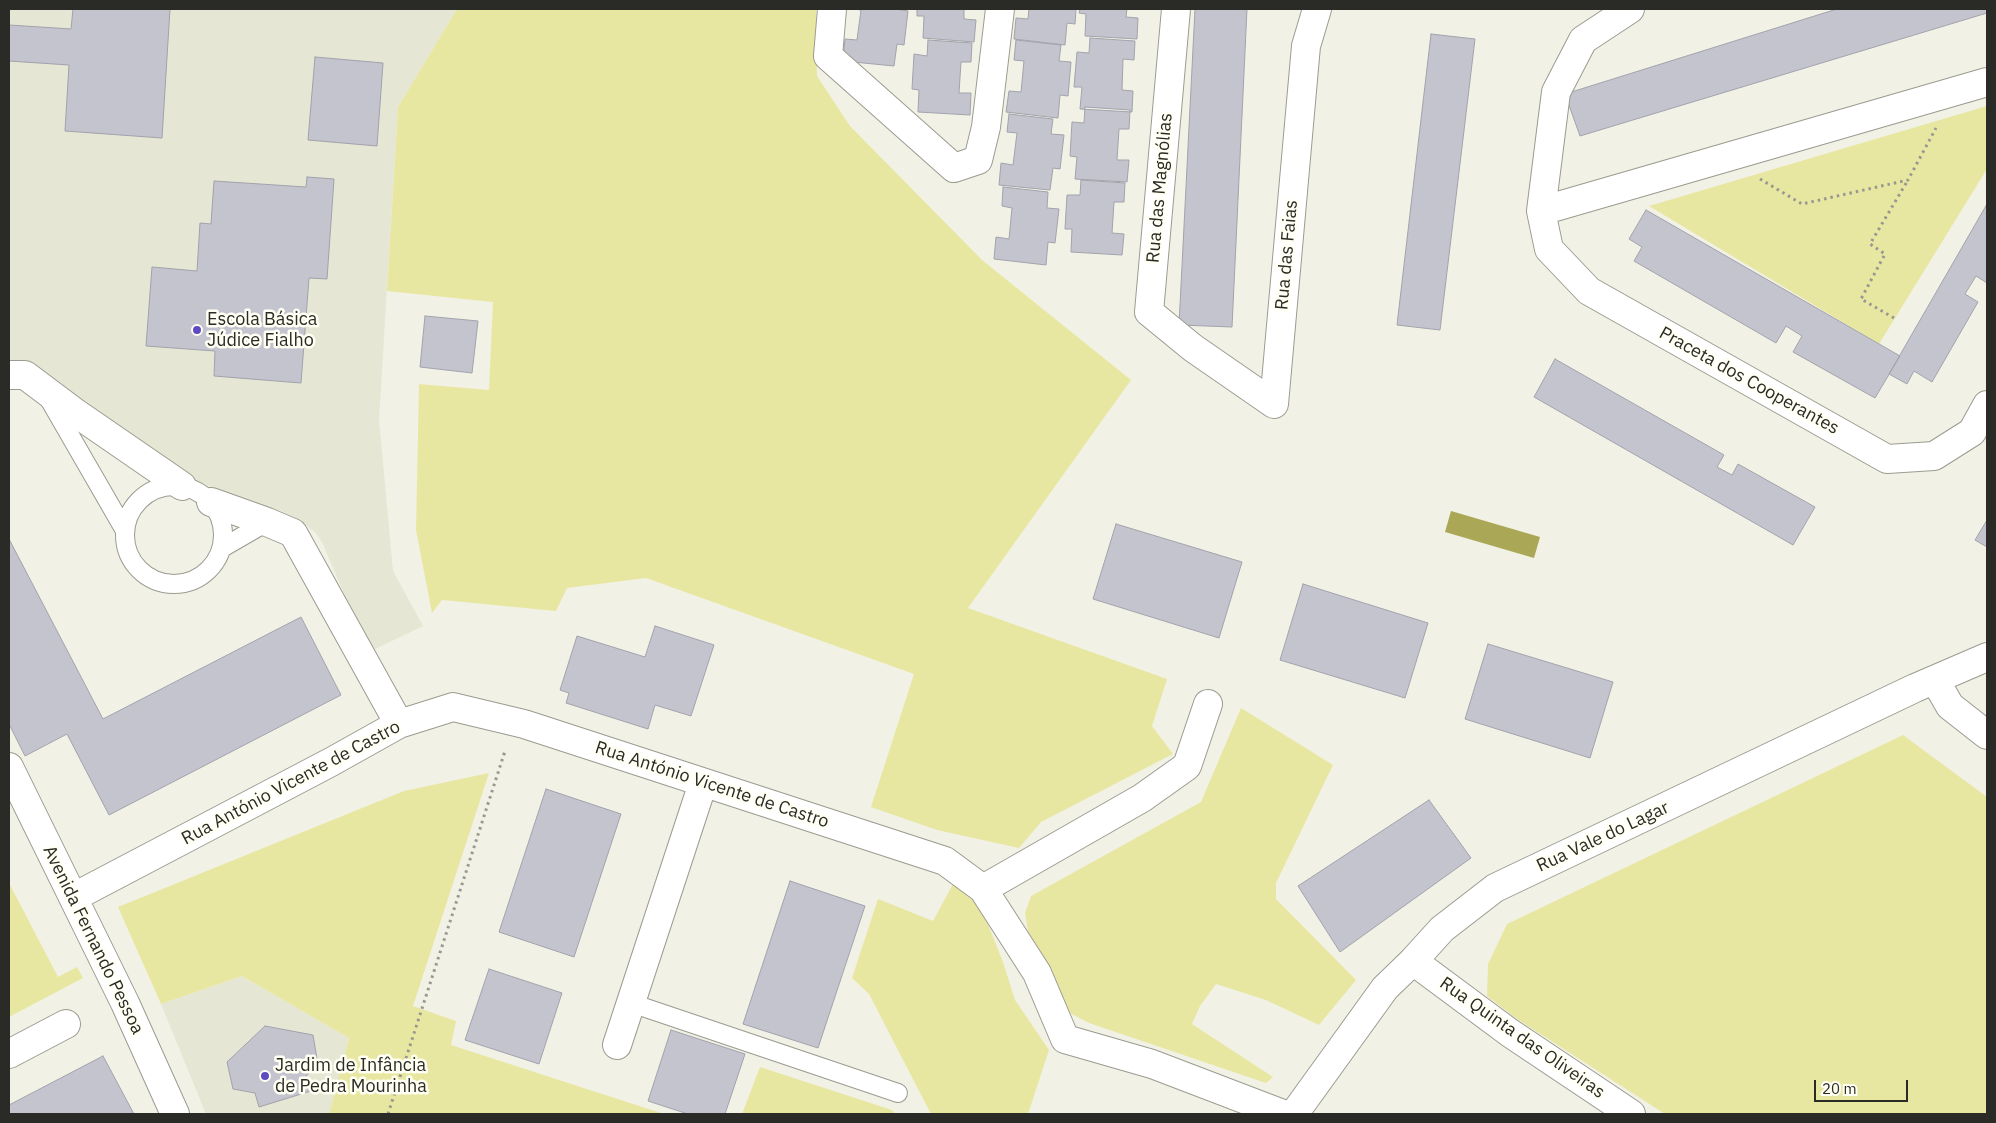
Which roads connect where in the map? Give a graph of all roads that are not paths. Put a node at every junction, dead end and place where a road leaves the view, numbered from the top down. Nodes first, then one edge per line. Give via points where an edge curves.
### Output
1 (832, 9) edge
2 (1000, 9) edge
3 (1176, 9) edge
4 (1317, 9) edge
5 (1630, 9) edge
6 (1987, 82) edge
7 (1541, 210) junction
8 (1193, 348) joint
9 (9, 375) edge
10 (43, 389) junction
11 (1987, 405) edge
12 (182, 486) junction
13 (211, 502) junction
14 (267, 522) junction
15 (124, 528) junction
16 (222, 548) junction
17 (1987, 656) edge
18 (1935, 680) junction
19 (1208, 704) dead end
20 (399, 724) junction
21 (1987, 735) edge
22 (9, 767) edge
23 (703, 783) junction
24 (983, 889) junction
25 (74, 897) junction
26 (1413, 961) junction
27 (631, 1003) junction
28 (66, 1024) dead end
29 (617, 1045) dead end
30 (9, 1054) edge
31 (898, 1093) dead end
32 (175, 1114) edge
33 (1283, 1114) edge
34 (1294, 1114) edge
35 (1631, 1114) edge

1 - 2 street via 828,56 954,168 978,160 986,127
3 - 8 street, Rua das Magnólias via 1149,312
4 - 8 street, Rua das Faias via 1306,46 1274,404
5 - 7 street, Praceta dos Cooperantes via 1583,40 1556,92
6 - 7 street
7 - 11 street, Praceta dos Cooperantes via 1549,249 1589,291 1887,459 1934,456 1972,432
9 - 10 street via 25,375
10 - 12 street
10 - 15 lane
12 - 13 lane via 198,491
12 - 15 lane via 166,486 138,500
13 - 14 street
13 - 16 lane via 223,532
14 - 16 lane
14 - 20 street via 292,533
15 - 16 lane via 125,545 131,560 141,573 156,582 172,585 189,583 215,563
17 - 18 street, Rua Vale do Lagar
18 - 21 street via 1950,706
18 - 26 street, Rua Vale do Lagar via 1495,888 1442,928
19 - 24 street via 1187,766 1142,798
20 - 23 street, Rua António Vicente de Castro via 453,708 514,721
20 - 25 street, Rua António Vicente de Castro
22 - 25 street, Avenida Fernando Pessoa
23 - 24 street, Rua António Vicente de Castro via 945,861
23 - 27 street
24 - 33 street, Rua António Vicente de Castro via 1037,973 1065,1039 1152,1064
25 - 32 street, Avenida Fernando Pessoa
26 - 34 street, Rua Vale do Lagar via 1385,988
26 - 35 street, Rua Quinta das Oliveiras via 1510,1033
27 - 29 street
27 - 31 lane
28 - 30 street

